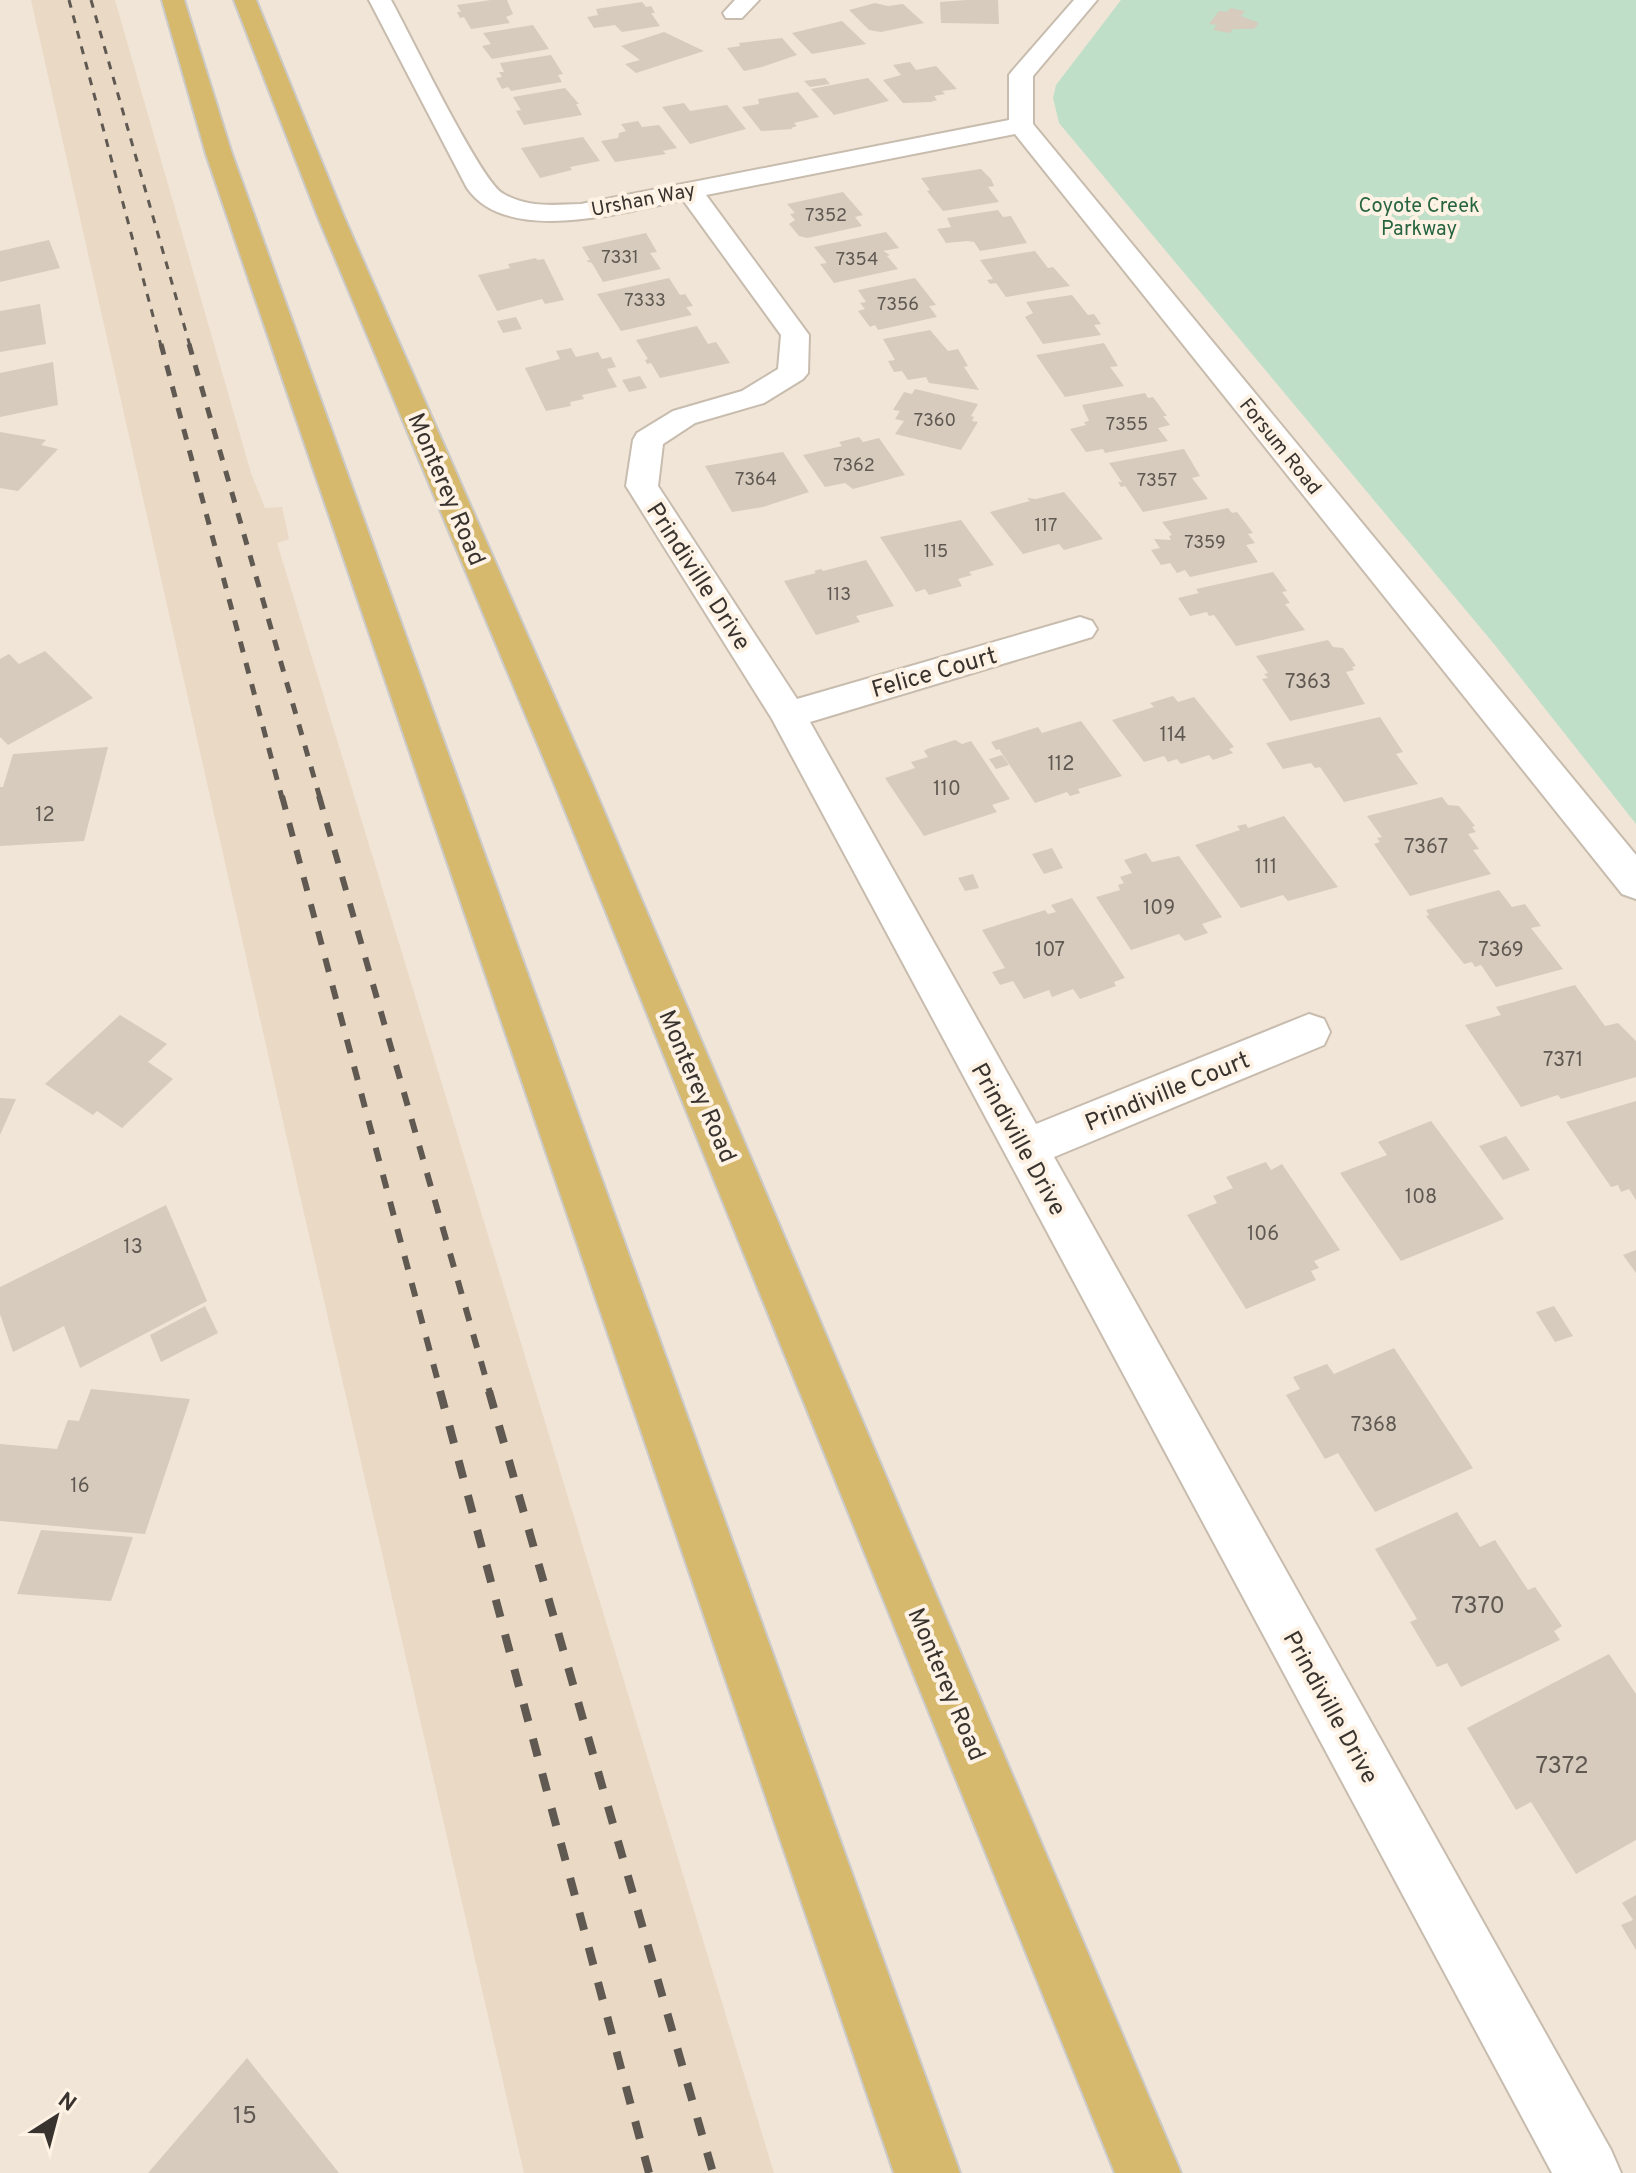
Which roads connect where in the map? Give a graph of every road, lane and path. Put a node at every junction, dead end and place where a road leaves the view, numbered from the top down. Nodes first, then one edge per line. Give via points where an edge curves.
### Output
1 (173, 0) edge
2 (245, 0) edge
3 (380, 0) edge
4 (1086, 0) edge
5 (1021, 125) junction
6 (689, 190) junction
7 (1080, 629) dead end
8 (788, 715) junction
9 (1636, 883) edge
10 (1309, 1032) dead end
11 (1024, 1149) junction
12 (927, 2173) edge
13 (1148, 2173) edge
14 (1588, 2173) edge

1 - 12 main road via 219,154
2 - 13 main road, Monterey Road
3 - 6 street, Urshan Way via 480,188 494,201 531,214 581,212
4 - 5 street via 1021,75
5 - 6 street, Urshan Way
5 - 9 street, Forsum Road
6 - 8 street, Prindiville Drive via 795,335 793,373 753,397 684,417 648,440 642,486
7 - 8 street, Felice Court
8 - 11 street, Prindiville Drive
10 - 11 street, Prindiville Court
11 - 14 street, Prindiville Drive

